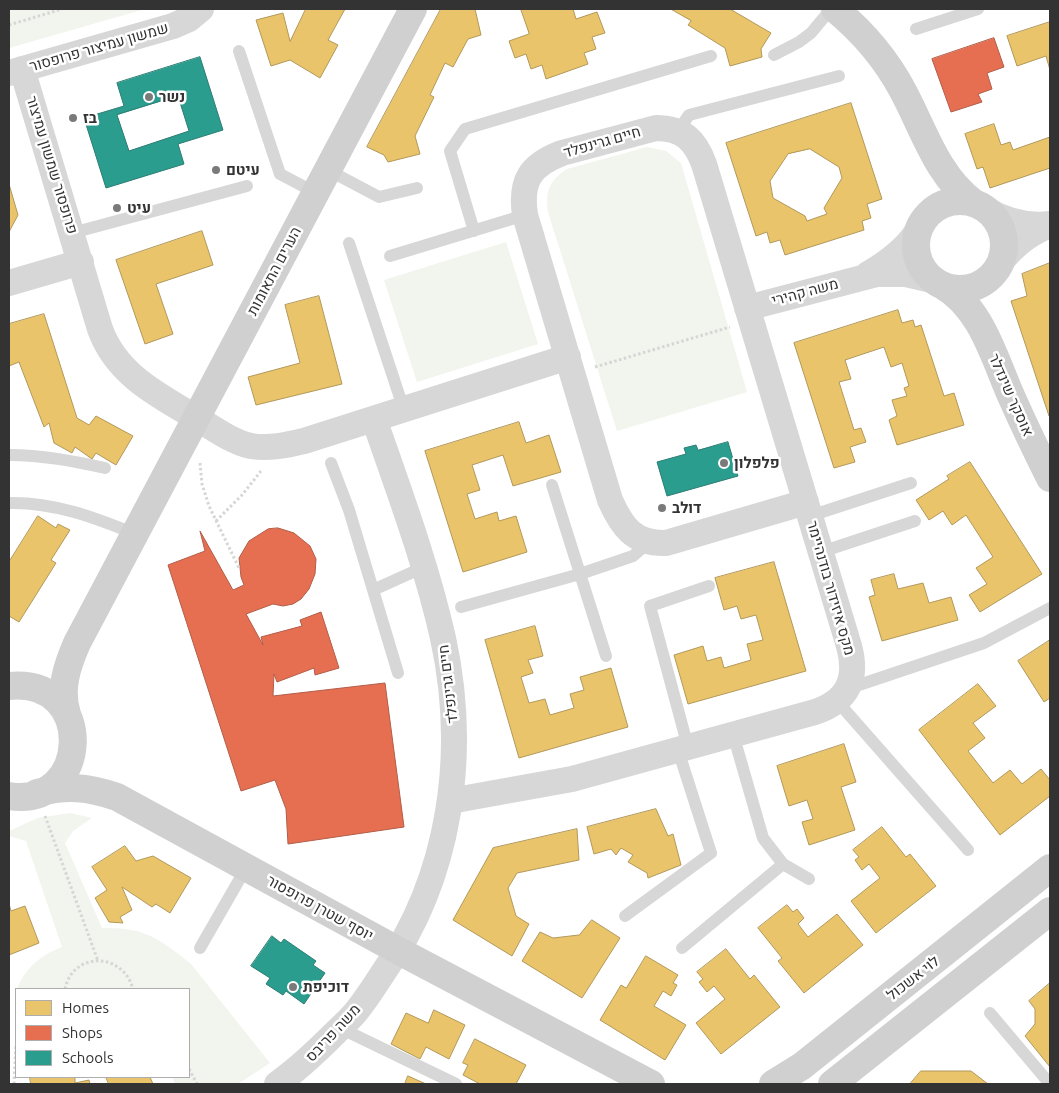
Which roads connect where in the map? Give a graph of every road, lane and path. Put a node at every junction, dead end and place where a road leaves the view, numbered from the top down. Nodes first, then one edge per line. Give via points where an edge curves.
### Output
1 (62, 9) edge
2 (201, 9) edge
3 (413, 9) edge
4 (831, 9) edge
5 (835, 9) edge
6 (978, 9) edge
7 (9, 24) edge
8 (916, 29) dead end
9 (239, 50) dead end
10 (774, 55) dead end
11 (711, 56) dead end
12 (16, 71) edge
13 (839, 76) dead end
14 (678, 131) junction
15 (926, 138) junction
16 (322, 181) junction
17 (247, 186) dead end
18 (417, 188) dead end
19 (979, 206) junction
20 (525, 215) junction
21 (922, 224) junction
22 (1050, 224) edge
23 (474, 231) junction
24 (72, 233) junction
25 (349, 243) dead end
26 (390, 256) dead end
27 (81, 262) junction
28 (998, 266) junction
29 (863, 277) junction
30 (9, 283) edge
31 (939, 283) junction
32 (749, 314) junction
33 (987, 338) junction
34 (570, 366) junction
35 (404, 410) junction
36 (196, 418) junction
37 (374, 419) junction
38 (280, 446) junction
39 (9, 455) edge
40 (199, 456) dead end
41 (330, 463) dead end
42 (105, 468) dead end
43 (1050, 478) edge
44 (911, 483) dead end
45 (552, 485) dead end
46 (9, 503) edge
47 (808, 509) junction
48 (216, 521) junction
49 (915, 521) dead end
50 (135, 534) junction
51 (649, 542) junction
52 (821, 552) junction
53 (424, 567) junction
54 (239, 568) dead end
55 (580, 574) junction
56 (709, 586) dead end
57 (373, 590) junction
58 (461, 607) dead end
59 (1050, 608) edge
60 (77, 643) junction
61 (606, 656) dead end
62 (398, 672) dead end
63 (12, 686) edge
64 (842, 695) junction
65 (70, 727) junction
66 (733, 734) junction
67 (683, 748) junction
68 (19, 797) edge
69 (117, 797) junction
70 (450, 801) junction
71 (968, 850) dead end
72 (783, 864) junction
73 (246, 868) junction
74 (1050, 868) edge
75 (809, 879) dead end
76 (1050, 911) edge
77 (625, 916) dead end
78 (200, 948) dead end
79 (682, 948) dead end
80 (399, 951) junction
81 (98, 961) junction
82 (65, 988) edge
83 (133, 988) edge
84 (990, 1013) dead end
85 (525, 1018) junction
86 (340, 1028) junction
87 (15, 1064) edge
88 (190, 1071) edge
89 (14, 1084) edge
90 (197, 1084) edge
91 (277, 1084) edge
92 (456, 1084) edge
93 (613, 1084) edge
94 (652, 1084) edge
95 (773, 1084) edge
96 (832, 1084) edge
97 (1050, 1084) edge

1 - 7 path
2 - 12 street, שמשון עמיצור פרופסור via 173,26
3 - 16 street, הערים התאומות
4 - 10 lane via 811,33
5 - 15 street via 878,52 903,91
6 - 8 lane
9 - 16 lane via 280,174
11 - 23 lane via 465,129 450,152
12 - 24 street, פרופסור שמשון עמיצור
13 - 14 lane via 689,115
14 - 20 street, חיים גרינפלד via 649,129 543,162 531,173 525,186
14 - 32 street via 700,154
15 - 19 street via 951,180
15 - 21 street via 930,189 929,205
16 - 18 lane via 379,197
16 - 36 street, הערים התאומות
17 - 24 lane
19 - 21 street via 959,201 945,204 934,210
19 - 22 street via 1022,224
19 - 28 street via 999,224 1004,250
20 - 23 lane
20 - 34 street, חיים גרינפלד
21 - 29 street, משה קהירי via 899,253
21 - 31 street via 917,253 926,272
22 - 28 street via 1018,243
23 - 26 lane
24 - 27 street, פרופסור שמשון עמיצור
25 - 35 lane
27 - 30 street
27 - 36 street, פרופסור שמשון עמיצור via 105,341 118,362 153,392
28 - 31 street via 987,280 975,286 956,288
28 - 33 street, אוסקר שינדלר via 987,296
29 - 31 street, משה קהירי via 892,273
29 - 32 street, משה קהירי
31 - 33 street, אוסקר שינדלר via 956,294
32 - 34 path
32 - 47 street
33 - 43 street, אוסקר שינדלר
34 - 35 street
34 - 51 street via 614,510 629,532
35 - 37 street
36 - 38 street via 233,440 261,447
36 - 50 street, הערים התאומות
37 - 38 street
37 - 53 street, חיים גרינפלד
38 - 48 path via 242,495
39 - 42 lane via 42,456
40 - 48 path via 202,484
41 - 57 lane via 349,510
44 - 47 lane
45 - 55 lane
46 - 50 lane via 77,512
47 - 51 street, מקס איזידור בודנהיימר via 666,543
47 - 52 street, מקס איזידור בודנהיימר
48 - 54 path
49 - 52 lane
50 - 60 street, הערים התאומות
51 - 55 lane via 633,556
52 - 64 street, מקס איזידור בודנהיימר via 852,655 852,673
53 - 57 lane
53 - 70 street, חיים גרינפלד via 450,678 454,754
55 - 58 lane
55 - 61 lane
56 - 67 lane via 650,606
57 - 62 lane
59 - 64 lane via 984,643
60 - 63 street via 43,672
60 - 65 street via 65,677 63,697
63 - 65 street via 33,688 49,695 56,701
64 - 66 street via 831,706 815,712
64 - 71 lane
65 - 68 street via 72,756 64,772 52,785
65 - 69 street via 84,766
66 - 67 street
66 - 72 lane via 763,838
67 - 70 street via 572,779
67 - 77 lane via 711,853
68 - 69 street via 74,787
68 - 81 path
69 - 73 street, יוסף שטרן פרופסור
70 - 80 street, חיים גרינפלד via 435,871
72 - 75 lane
72 - 79 lane
73 - 78 lane
73 - 80 street, יוסף שטרן פרופסור
74 - 95 street, לוי אשכול via 802,1066
76 - 96 street
80 - 85 street, יוסף שטרן פרופסור
80 - 86 street, משה פריבס via 354,1014
81 - 82 path via 78,968
81 - 83 path via 122,970
84 - 97 lane
85 - 93 street
85 - 94 street
86 - 91 street, משה פריבס via 300,1068
86 - 92 lane
87 - 89 path
88 - 90 path

